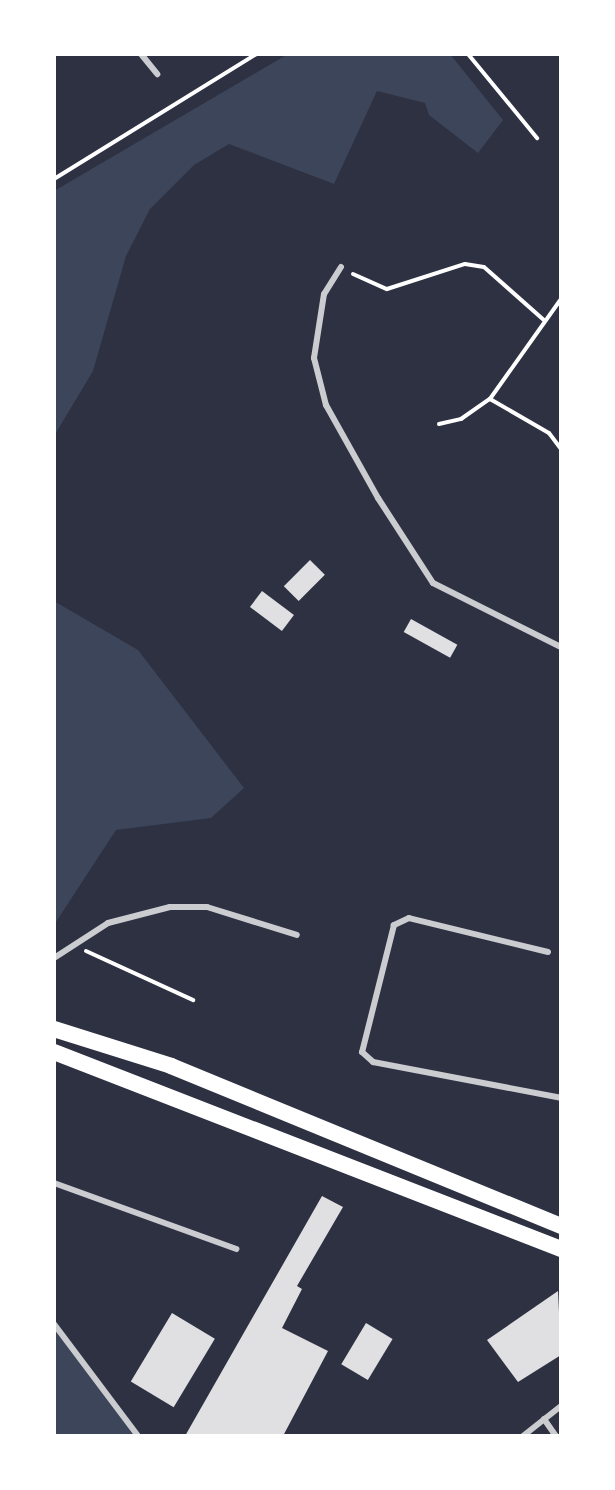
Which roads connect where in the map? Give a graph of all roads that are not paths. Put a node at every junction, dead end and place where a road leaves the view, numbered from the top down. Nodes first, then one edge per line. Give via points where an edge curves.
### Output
1 (141, 54) edge
2 (157, 74) dead end
3 (341, 267) road end
4 (561, 647) edge
5 (297, 935) dead end
6 (548, 952) dead end
7 (54, 958) edge
8 (54, 1029) edge
9 (54, 1052) edge
10 (561, 1098) edge
11 (54, 1183) edge
12 (561, 1226) edge
13 (236, 1249) dead end
14 (561, 1249) edge
15 (54, 1324) edge
16 (561, 1406) edge
17 (544, 1419) junction
18 (138, 1436) edge
19 (523, 1436) edge
20 (556, 1436) edge

1 - 2 lane
3 - 4 lane via 324,294 314,358 326,405 378,498 433,583
5 - 7 lane via 207,907 170,907 108,923
6 - 10 lane via 409,918 394,925 362,1052 373,1062
8 - 12 main road via 171,1066
9 - 14 main road
11 - 13 lane
15 - 18 lane
16 - 17 lane
17 - 19 lane
17 - 20 lane

